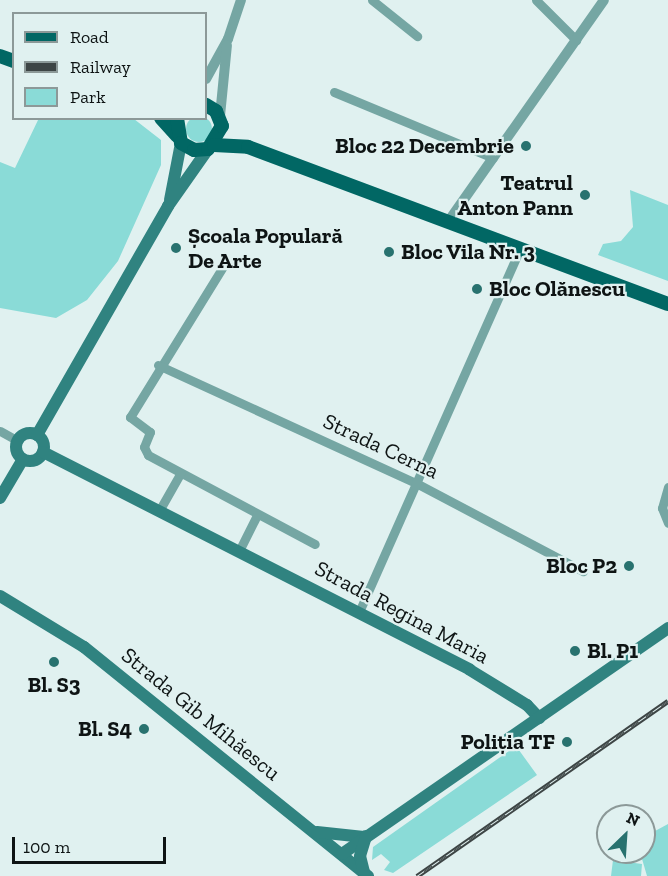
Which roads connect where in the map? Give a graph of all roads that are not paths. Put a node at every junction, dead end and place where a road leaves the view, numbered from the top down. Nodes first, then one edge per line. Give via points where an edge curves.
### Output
1 (241, 0) edge
2 (372, 0) edge
3 (536, 0) edge
4 (604, 0) edge
5 (417, 36) dead end
6 (228, 39) junction
7 (576, 40) junction
8 (207, 77) edge
9 (334, 92) dead end
10 (207, 106) edge
11 (163, 120) edge
12 (177, 120) edge
13 (221, 121) junction
14 (179, 139) junction
15 (211, 147) junction
16 (248, 147) junction
17 (493, 158) junction
18 (168, 206) junction
19 (448, 222) junction
20 (520, 249) junction
21 (224, 265) dead end
22 (668, 304) edge
23 (158, 365) junction
24 (0, 431) edge
25 (37, 435) junction
26 (18, 441) junction
27 (43, 452) junction
28 (23, 459) junction
29 (180, 474) junction
30 (416, 483) junction
31 (668, 487) edge
32 (0, 498) edge
33 (159, 511) junction
34 (257, 515) junction
35 (668, 523) edge
36 (315, 544) dead end
37 (238, 551) junction
38 (583, 571) dead end
39 (0, 596) edge
40 (359, 612) junction
41 (668, 628) edge
42 (539, 718) junction
43 (310, 829) junction
44 (366, 836) junction
45 (342, 854) junction
46 (366, 874) edge

1 - 6 street
2 - 5 street
3 - 7 street
4 - 7 street
6 - 8 street
6 - 13 street
7 - 17 street
9 - 17 street
10 - 13 main road
11 - 14 main road
12 - 14 main road
13 - 15 main road
13 - 16 main road
14 - 15 main road via 194,150
14 - 18 main road
15 - 16 main road
15 - 18 main road
16 - 19 main road
17 - 19 street
18 - 25 main road
19 - 20 main road
20 - 22 main road
20 - 30 street
21 - 23 street, Strada Regina Maria via 178,342
23 - 29 street, Strada Regina Maria via 130,417 150,432 144,452
23 - 30 street, Strada Cerna
24 - 26 street
25 - 26 main road
25 - 27 main road
26 - 28 main road
27 - 28 main road via 34,460
27 - 33 main road, Strada Regina Maria
28 - 32 main road
29 - 33 street
29 - 34 street, Strada Regina Maria
30 - 38 street, Strada Cerna
30 - 40 street
31 - 35 street via 662,508
33 - 37 main road, Strada Regina Maria
34 - 36 street, Strada Regina Maria
34 - 37 street
37 - 40 main road, Strada Regina Maria
39 - 43 main road, Strada Gib Mihăescu via 84,647
40 - 42 main road, Strada Regina Maria via 470,670 527,705
41 - 42 main road
42 - 44 main road
43 - 44 main road via 340,838
43 - 45 main road, Strada Gib Mihăescu
44 - 45 main road
44 - 46 main road via 360,856
45 - 46 main road, Strada Gib Mihăescu

